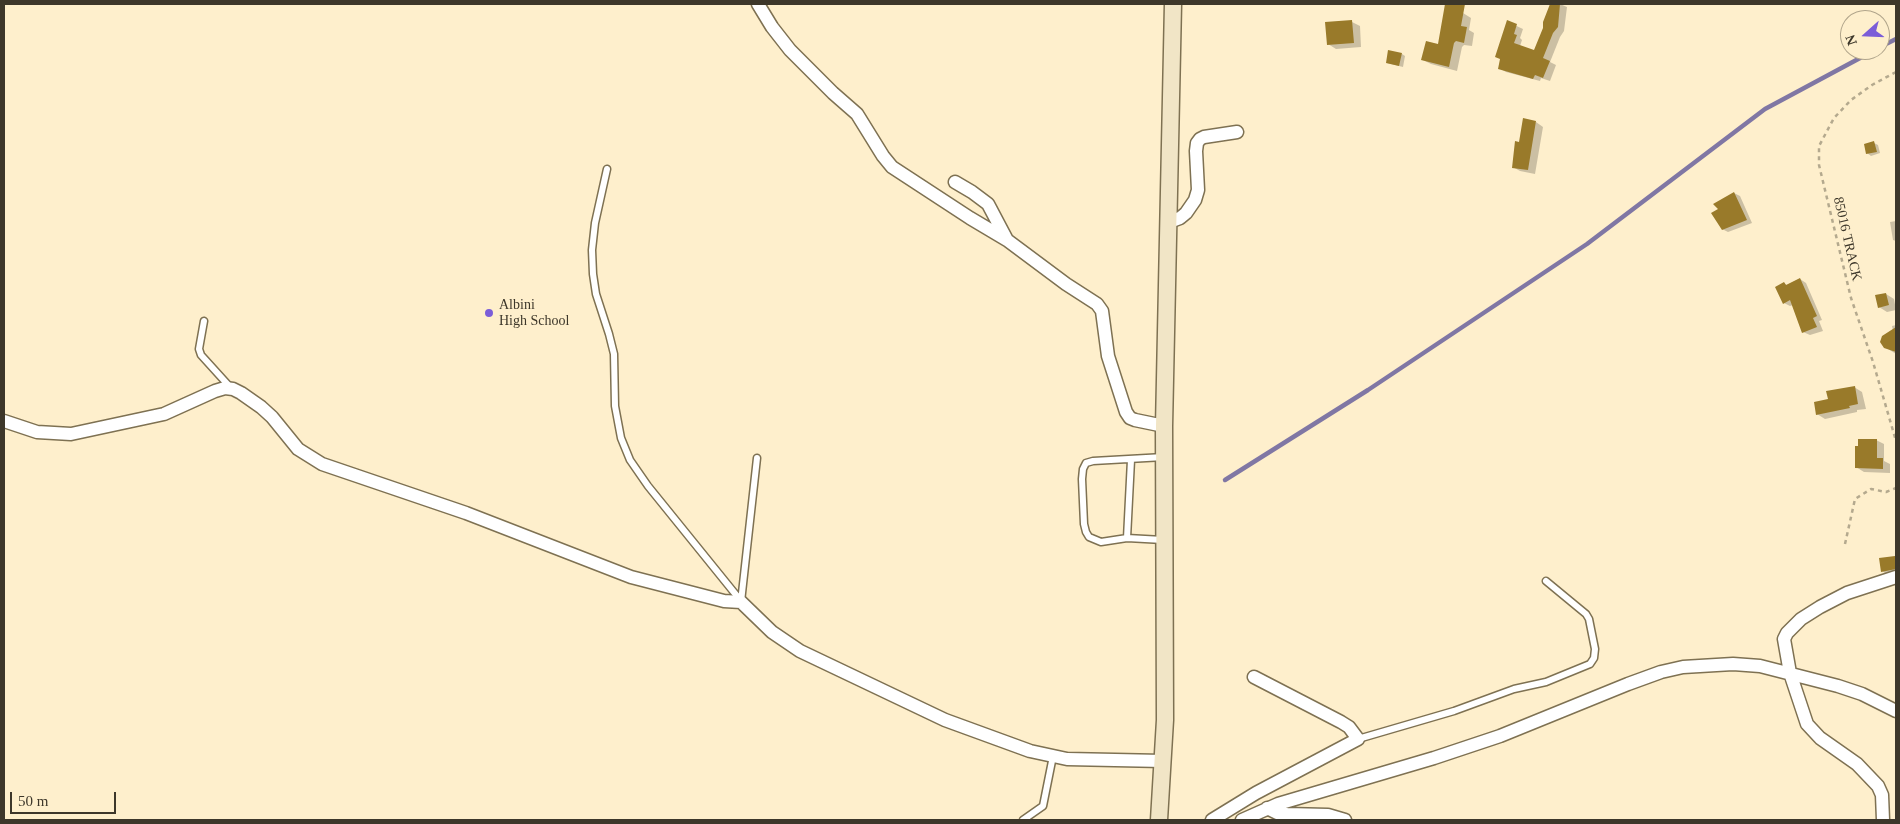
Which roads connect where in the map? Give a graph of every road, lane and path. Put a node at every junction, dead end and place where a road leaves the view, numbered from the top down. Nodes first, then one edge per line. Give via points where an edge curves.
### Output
1 (758, 4) edge
2 (1173, 4) edge
3 (1896, 72) edge
4 (1237, 132) dead end
5 (607, 169) dead end
6 (955, 182) dead end
7 (1169, 222) junction
8 (1008, 240) junction
9 (204, 320) dead end
10 (233, 389) junction
11 (4, 421) edge
12 (1164, 426) junction
13 (1896, 440) edge
14 (1164, 457) junction
15 (757, 458) dead end
16 (1130, 460) junction
17 (1896, 488) edge
18 (1126, 538) junction
19 (1164, 540) junction
20 (1845, 544) dead end
21 (1896, 577) edge
22 (1546, 581) dead end
23 (741, 602) junction
24 (1790, 673) junction
25 (1254, 677) dead end
26 (1896, 711) edge
27 (1358, 739) junction
28 (1053, 756) junction
29 (1163, 761) junction
30 (1267, 808) junction
31 (1023, 820) edge
32 (1159, 820) edge
33 (1212, 820) edge
34 (1242, 820) edge
35 (1345, 820) edge
36 (1883, 820) edge

1 - 8 street via 790,50 857,114 892,167
2 - 7 street
3 - 13 path, 85016 TRACK via 1850,100 1834,118 1819,146 1819,165 1851,298
4 - 7 street via 1200,139 1196,151 1198,190 1195,200 1186,214
5 - 23 lane via 595,223 593,274 614,354 615,406 621,438 630,460 648,486
6 - 8 street via 988,204
7 - 12 street
8 - 12 street via 1097,304 1102,311 1108,356 1126,412 1135,420
9 - 10 lane via 199,349 201,355
10 - 11 street via 216,391 164,414 72,434 37,432
10 - 23 street via 261,407 298,448 322,464 482,518 631,577 724,601
12 - 14 street
14 - 16 lane
14 - 19 street
15 - 23 lane
16 - 18 lane
16 - 18 lane via 1105,459 1086,463 1082,468 1086,532 1101,542
17 - 20 path via 1886,492 1871,489 1855,499
18 - 19 lane
19 - 29 street
21 - 24 street via 1848,593 1792,626 1784,639
22 - 27 lane via 1589,619 1596,649 1590,664 1546,682 1514,689 1454,711
23 - 28 street via 772,632 800,651 945,720 1030,751
24 - 26 street via 1862,694
24 - 30 street via 1733,664 1683,667 1661,672 1500,736
24 - 36 street via 1807,724 1820,738 1857,764 1878,786 1882,795
25 - 27 street via 1341,722
27 - 33 street
28 - 29 street
28 - 31 lane via 1043,806
29 - 32 street
30 - 34 street
30 - 35 street via 1277,813 1320,814

